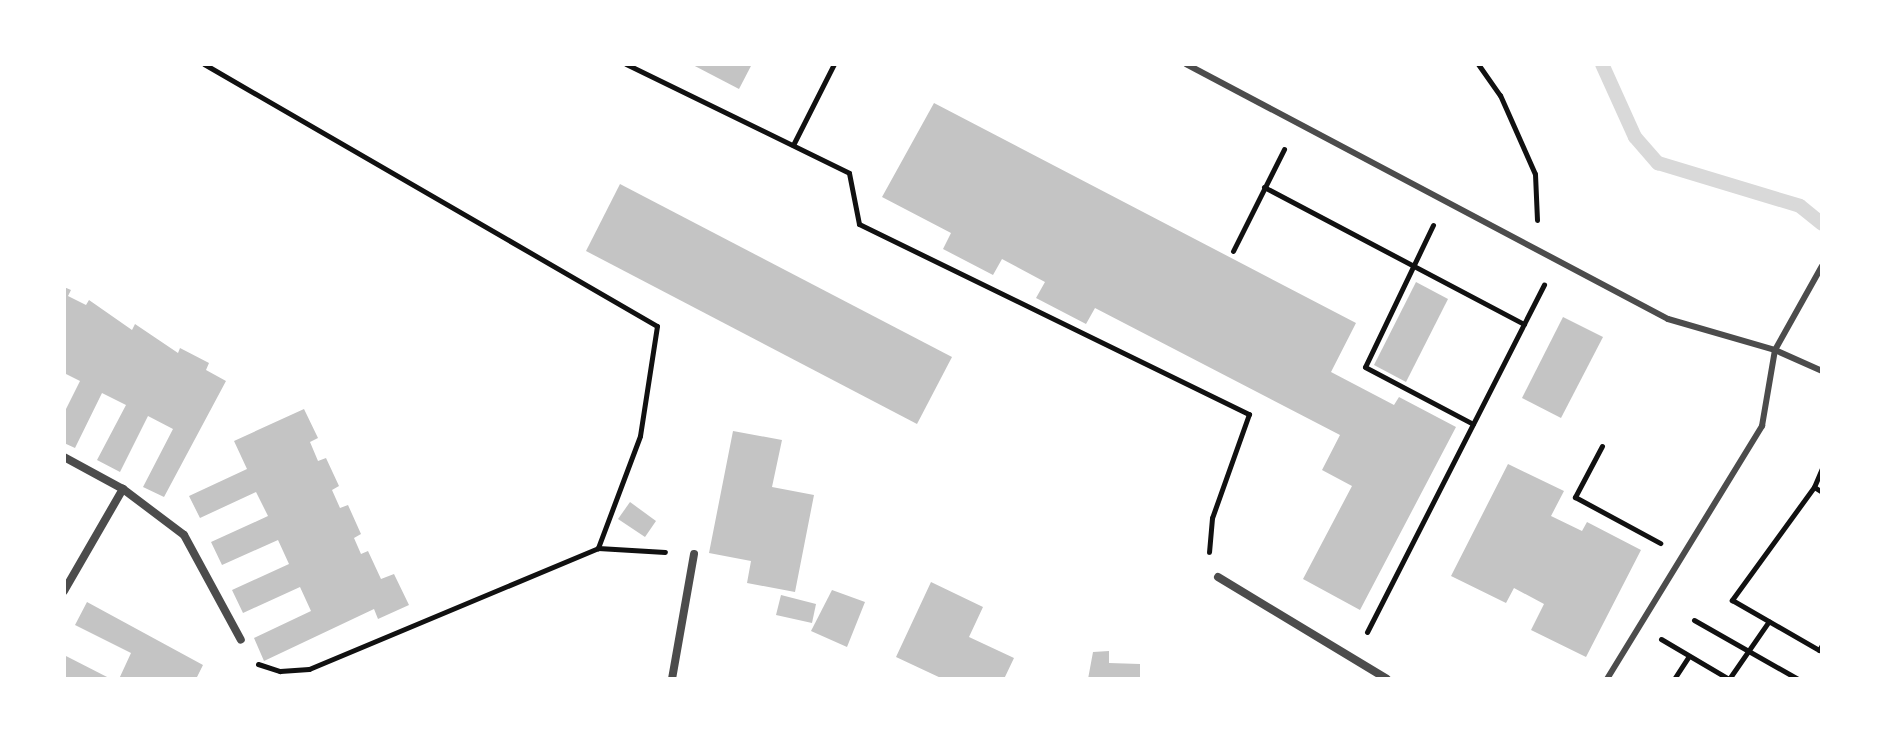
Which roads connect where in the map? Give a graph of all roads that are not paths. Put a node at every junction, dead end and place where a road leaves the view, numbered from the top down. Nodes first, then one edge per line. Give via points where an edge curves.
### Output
1 (1186, 64) edge
2 (1821, 268) edge
3 (1775, 350) junction
4 (1822, 371) edge
5 (64, 457) edge
6 (123, 489) junction
7 (694, 554) road end
8 (1218, 577) road end
9 (64, 591) edge
10 (241, 640) road end
11 (672, 679) edge
12 (1387, 679) edge
13 (1607, 679) edge

1 - 3 lane via 1668,319
2 - 3 lane
3 - 4 lane
3 - 13 lane via 1762,426
5 - 6 street
6 - 9 street
6 - 10 street via 184,535
7 - 11 street
8 - 12 street

